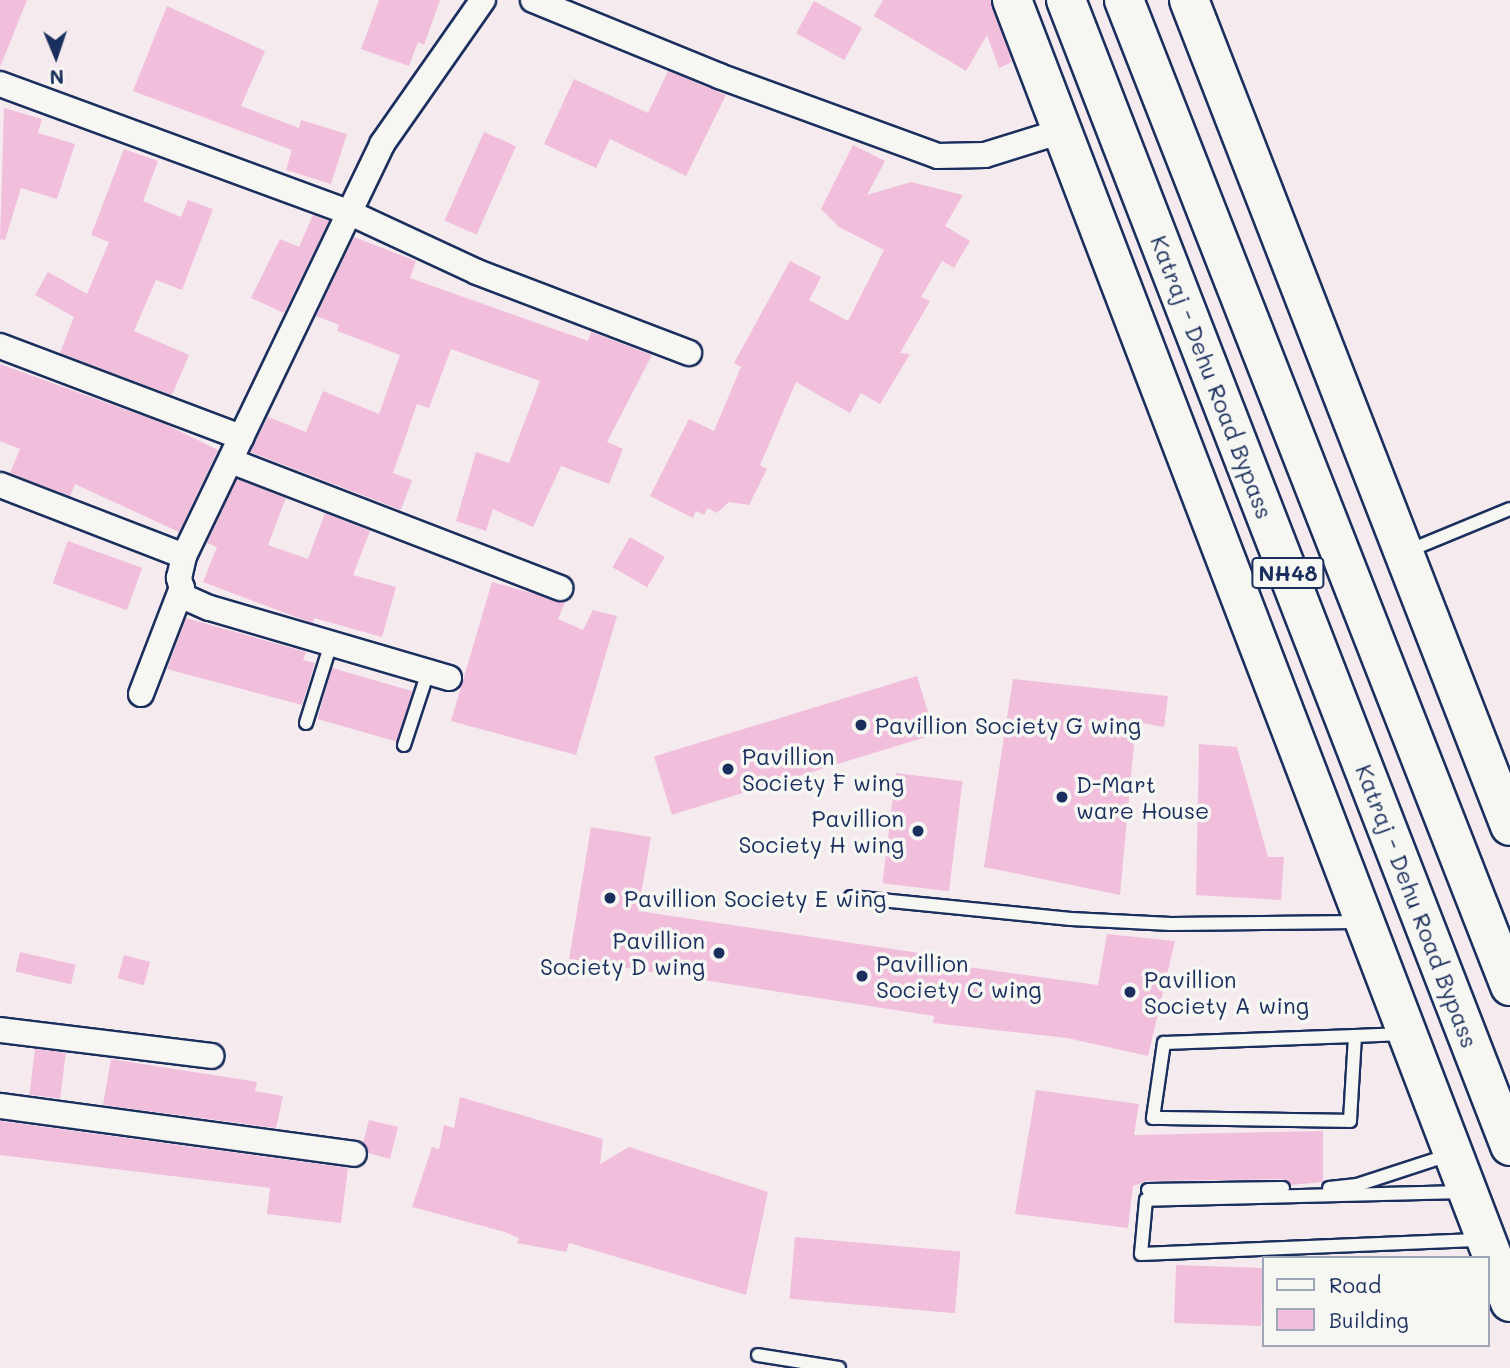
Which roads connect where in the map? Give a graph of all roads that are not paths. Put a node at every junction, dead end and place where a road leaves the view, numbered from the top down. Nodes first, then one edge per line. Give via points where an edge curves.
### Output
1 (483, 0) edge
2 (533, 0) edge
3 (1012, 0) edge
4 (1066, 0) edge
5 (1124, 0) edge
6 (1189, 0) edge
7 (0, 84) edge
8 (1062, 131) junction
9 (348, 212) junction
10 (0, 346) edge
11 (689, 354) dead end
12 (241, 437) junction
13 (230, 461) junction
14 (0, 485) edge
15 (1510, 509) edge
16 (1405, 552) junction
17 (184, 556) junction
18 (182, 588) junction
19 (560, 588) dead end
20 (331, 643) junction
21 (438, 675) joint
22 (141, 694) dead end
23 (306, 723) dead end
24 (404, 745) dead end
25 (1510, 826) edge
26 (851, 897) dead end
27 (1366, 922) junction
28 (1510, 986) edge
29 (0, 1030) edge
30 (1406, 1034) junction
31 (1355, 1035) junction
32 (211, 1056) dead end
33 (0, 1106) edge
34 (1510, 1146) edge
35 (354, 1154) dead end
36 (1453, 1154) junction
37 (1148, 1190) dead end
38 (1468, 1192) junction
39 (1486, 1240) junction
40 (1510, 1302) edge
41 (758, 1355) dead end
42 (838, 1368) edge

1 - 9 street via 408,102
2 - 8 street via 719,76 938,156 985,155
3 - 8 main road
4 - 34 main road, Katraj - Dehu Road Bypass / NH48
5 - 28 main road, NH48
6 - 16 main road
7 - 9 street
8 - 27 main road via 1228,573
9 - 11 street via 477,272
9 - 12 street
10 - 12 street
12 - 13 street
13 - 17 street
13 - 19 street
14 - 17 street
15 - 16 lane
16 - 25 main road
17 - 18 street
18 - 20 street via 184,597 209,608
18 - 22 street
20 - 21 street
20 - 23 lane
21 - 24 lane
26 - 27 lane via 1171,924
27 - 30 main road
29 - 32 street
30 - 31 lane
30 - 36 main road
31 - 31 lane via 1164,1043 1153,1118 1350,1121
33 - 35 street
36 - 37 lane via 1337,1188
36 - 38 main road
38 - 39 main road
38 - 39 lane via 1146,1200 1141,1254
39 - 40 main road
41 - 42 lane

